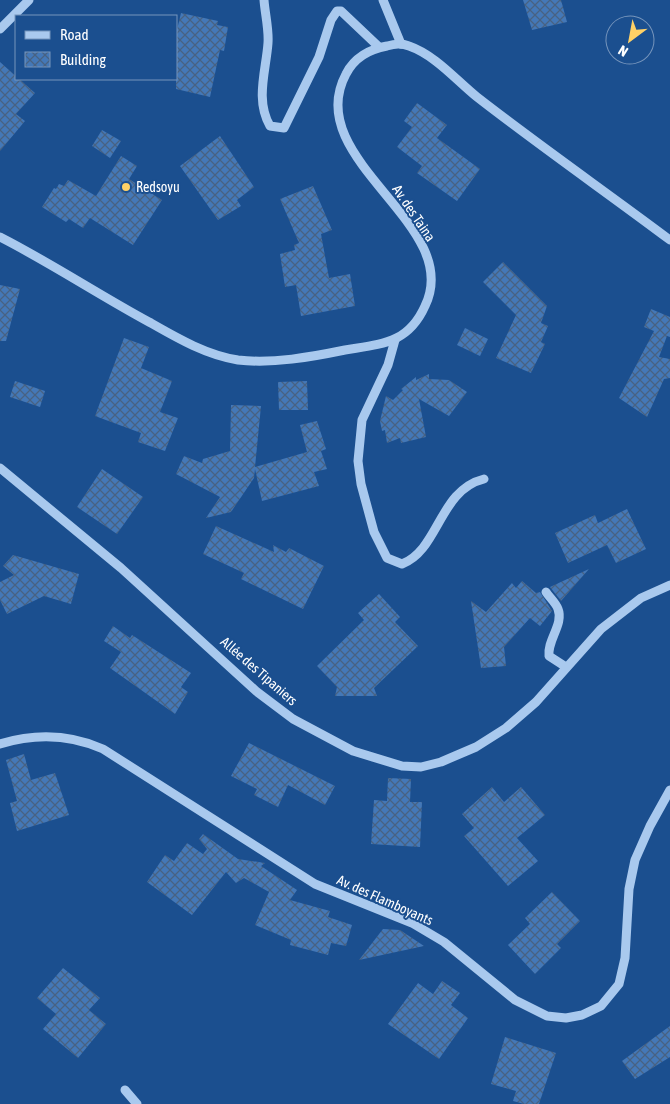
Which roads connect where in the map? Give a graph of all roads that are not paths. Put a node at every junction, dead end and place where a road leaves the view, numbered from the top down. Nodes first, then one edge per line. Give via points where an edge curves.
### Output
1 (29, 0) edge
2 (264, 0) edge
3 (383, 0) edge
4 (0, 29) edge
5 (401, 44) junction
6 (379, 47) junction
7 (0, 238) edge
8 (670, 240) edge
9 (394, 340) junction
10 (0, 468) edge
11 (484, 479) dead end
12 (670, 585) edge
13 (546, 592) dead end
14 (566, 668) junction
15 (0, 744) edge
16 (670, 790) edge
17 (126, 1090) dead end
18 (137, 1104) edge

1 - 4 street
2 - 6 street via 268,40 262,97 263,113 270,126 284,128 319,57 337,11
3 - 5 street
5 - 6 street, Av. des Taina
5 - 8 street via 411,46 436,62
6 - 9 street, Av. des Taina via 372,49 347,71 337,104 350,145 422,244 429,266 432,283 425,308 403,336
7 - 9 street, Av. des Taina via 175,337 220,356 270,361
9 - 11 street via 388,366 362,420 358,461 366,508 387,558 402,564 412,560 458,493
10 - 14 street, Allée des Tipaniers via 121,568 256,691 293,719 373,758 402,766 421,767 476,747 506,728 536,702
12 - 14 street, Allée des Tipaniers via 624,609
13 - 14 street via 558,608 560,618 548,646 549,656
15 - 16 street, Av. des Flamboyants via 27,737 58,736 103,749 315,884 412,923 444,942 515,1000 547,1016 566,1018 601,1006 619,984 625,958 628,889 635,860
17 - 18 street

